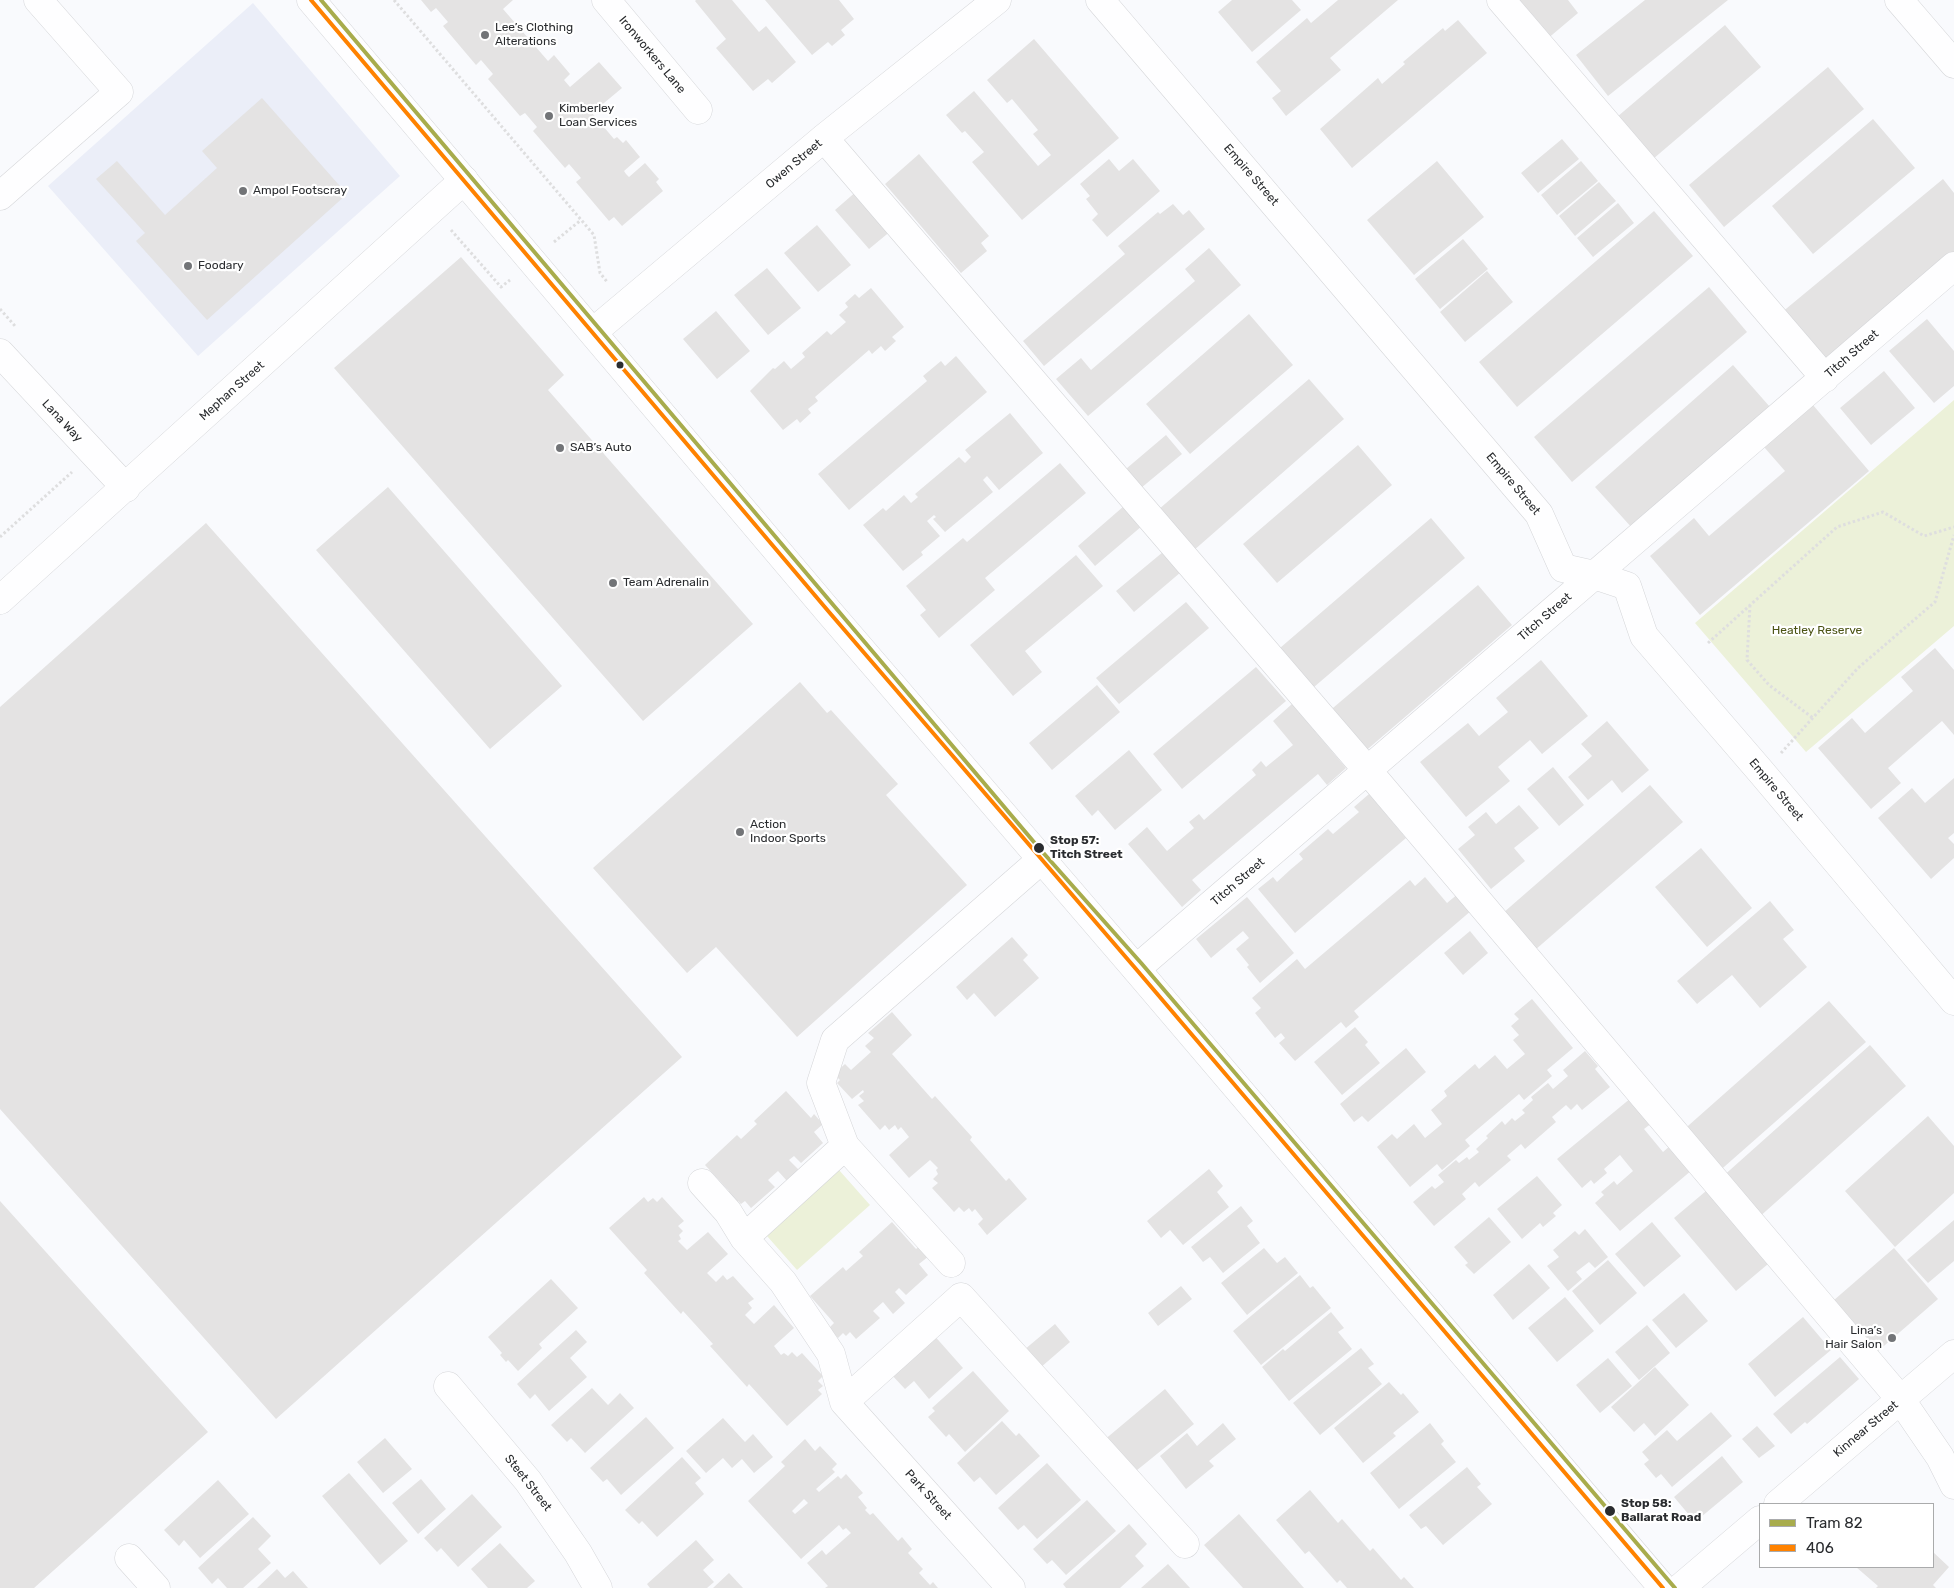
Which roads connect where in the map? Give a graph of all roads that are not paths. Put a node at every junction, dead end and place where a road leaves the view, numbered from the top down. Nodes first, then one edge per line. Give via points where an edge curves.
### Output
1 (38, 0) edge
2 (311, 0) edge
3 (606, 0) edge
4 (997, 0) edge
5 (1100, 0) edge
6 (1501, 0) edge
7 (1899, 0) edge
8 (1954, 64) edge
9 (698, 110) dead end
10 (824, 138) junction
11 (464, 180) junction
12 (0, 196) edge
13 (1954, 266) edge
14 (593, 332) junction
15 (0, 353) edge
16 (1825, 378) junction
17 (126, 488) junction
18 (1594, 575) junction
19 (0, 600) edge
20 (1368, 771) junction
21 (1042, 859) junction
22 (1136, 969) junction
23 (1954, 1001) edge
24 (845, 1146) junction
25 (702, 1183) dead end
26 (744, 1238) junction
27 (951, 1263) dead end
28 (1954, 1354) edge
29 (448, 1386) dead end
30 (1901, 1400) junction
31 (844, 1402) junction
32 (1947, 1453) edge
33 (1954, 1485) edge
34 (1779, 1503) edge
35 (1759, 1521) edge
36 (1186, 1544) dead end
37 (129, 1558) dead end
38 (156, 1588) edge
39 (598, 1588) edge
40 (1011, 1588) edge
41 (1663, 1588) edge
42 (1680, 1588) edge

1 - 12 street via 120,92
2 - 11 street
3 - 9 street, Ironworkers Lane
4 - 10 street, Owen Street
5 - 18 street, Empire Street via 1539,514 1563,568
6 - 16 street
7 - 8 street
10 - 14 street, Owen Street
10 - 20 street
11 - 14 street
11 - 17 street, Mephan Street
13 - 16 street, Titch Street
14 - 21 street
15 - 17 street, Lana Way
16 - 18 street, Titch Street
17 - 19 street, Mephan Street
18 - 20 street, Titch Street
18 - 23 street, Empire Street via 1627,586 1644,636
20 - 22 street, Titch Street
20 - 30 street
21 - 22 street
21 - 24 street via 835,1040 821,1083
22 - 41 street
24 - 26 street
24 - 27 street
25 - 26 street via 728,1212
26 - 31 street via 783,1282 831,1354
28 - 30 street, Kinnear Street
29 - 39 street, Steet Street via 533,1487
30 - 32 street
30 - 34 street, Kinnear Street
31 - 36 street via 961,1297
31 - 40 street, Park Street
32 - 33 street
35 - 42 street
37 - 38 street

